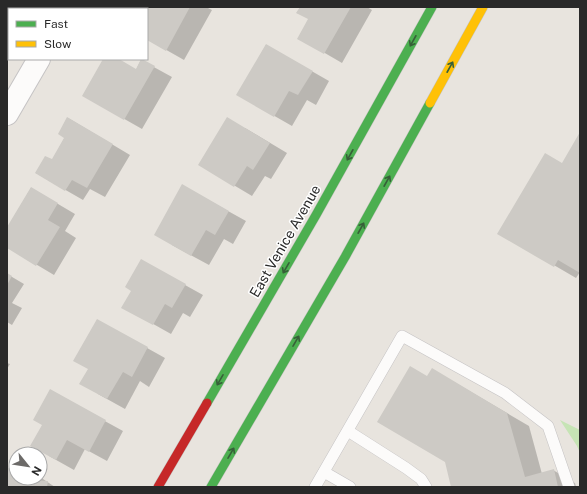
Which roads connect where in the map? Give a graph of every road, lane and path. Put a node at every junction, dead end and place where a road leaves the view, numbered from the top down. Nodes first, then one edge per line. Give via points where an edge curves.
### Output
1 (432, 7) edge
2 (484, 7) edge
3 (38, 60) edge
4 (7, 114) edge
5 (348, 431) junction
6 (324, 472) junction
7 (158, 487) edge
8 (212, 487) edge
9 (315, 487) edge
10 (350, 487) edge
11 (426, 487) edge
12 (569, 487) edge

1 -> 7 main road, East Venice Avenue via 316,215
8 -> 2 main road via 345,257
3 - 4 street
5 - 6 lane
5 - 11 lane via 406,468 421,479
5 - 12 lane via 402,336 505,393 548,426
6 - 9 lane
6 - 10 lane

